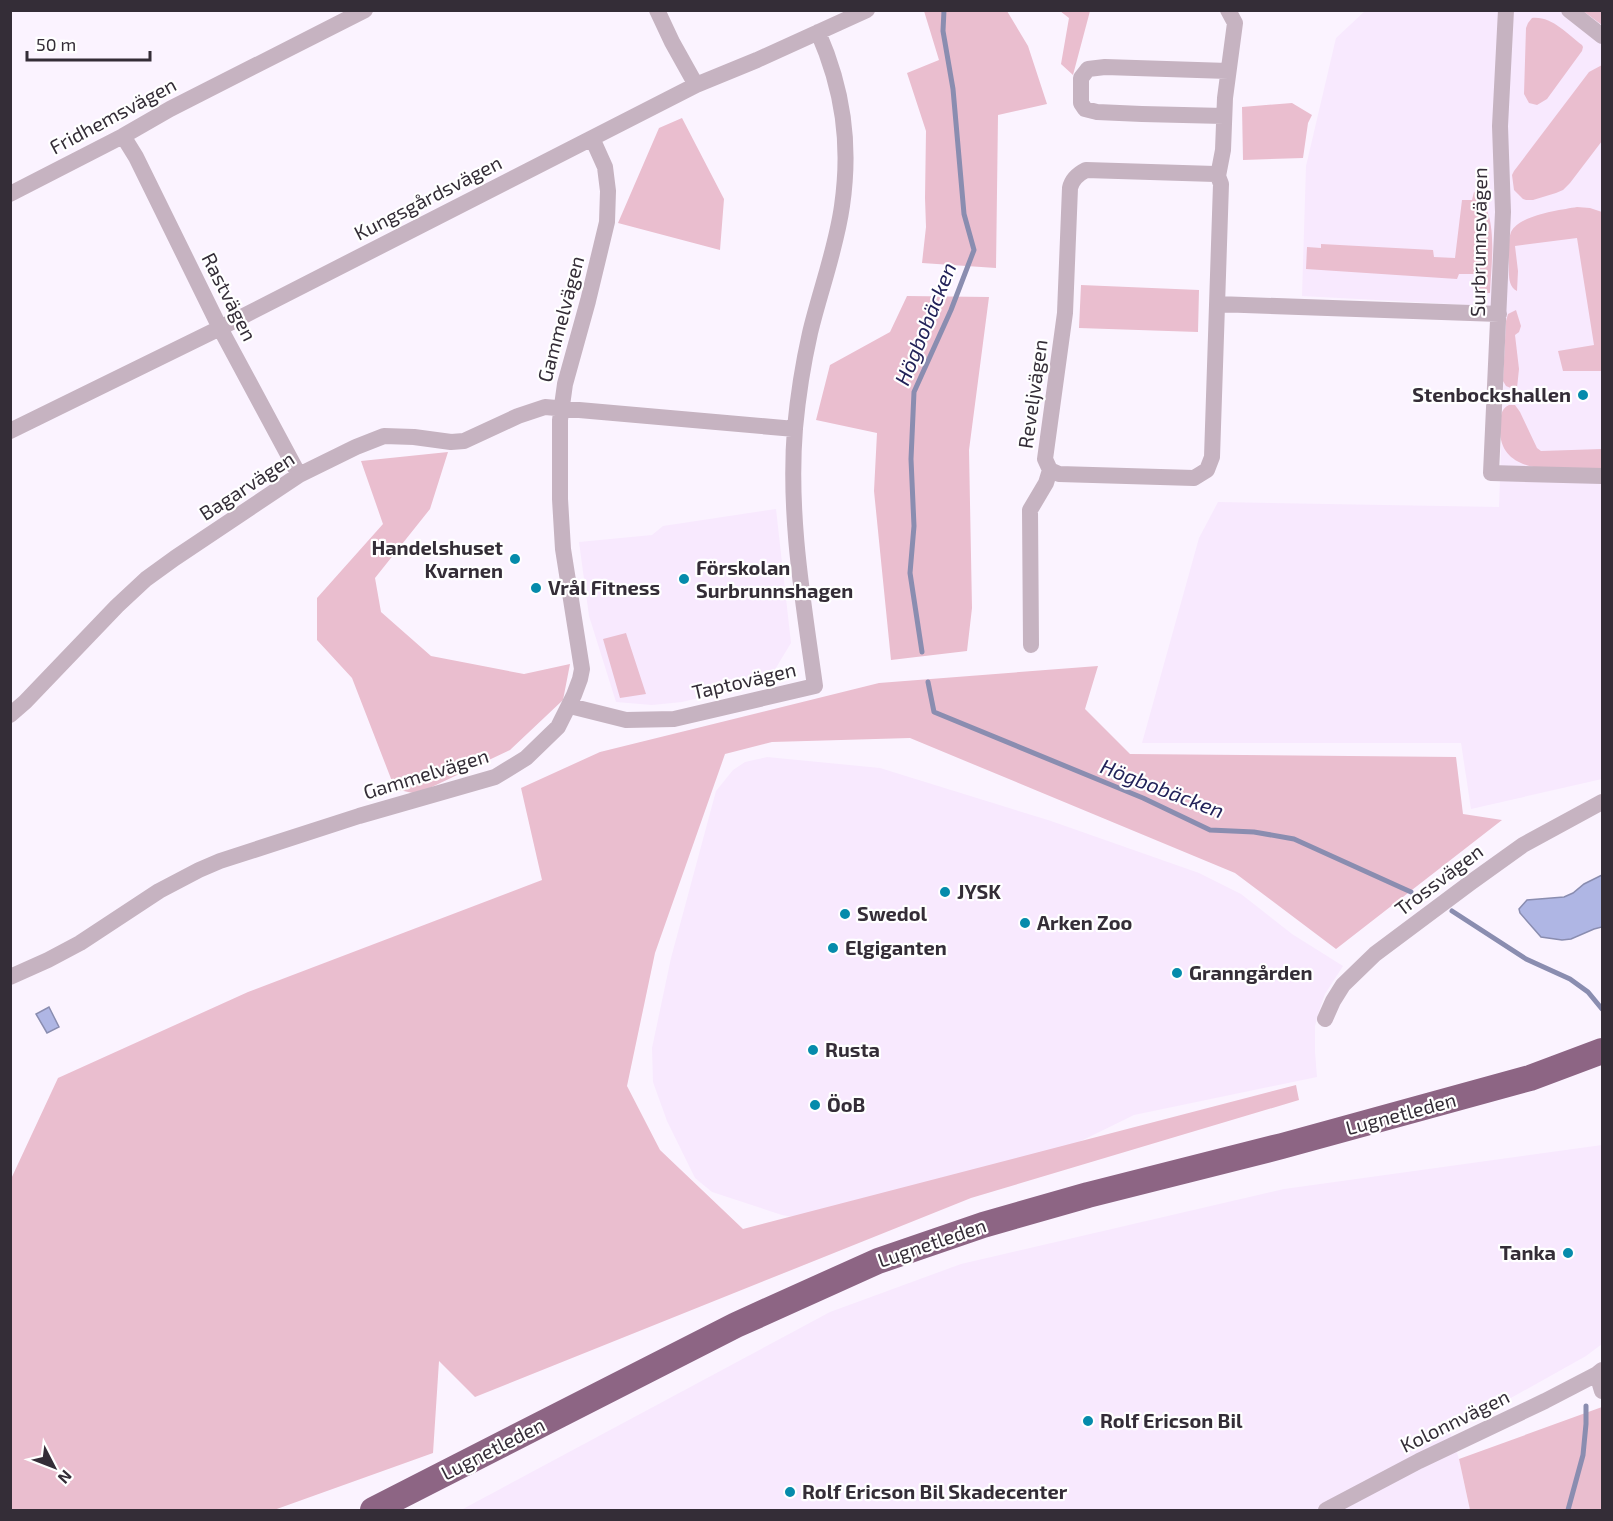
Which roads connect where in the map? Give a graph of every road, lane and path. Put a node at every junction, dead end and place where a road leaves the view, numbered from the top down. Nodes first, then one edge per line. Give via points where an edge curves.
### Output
1 (365, 10) edge
2 (657, 10) edge
3 (867, 10) edge
4 (1228, 10) edge
5 (1506, 10) edge
6 (1569, 10) edge
7 (818, 33) junction
8 (1602, 36) edge
9 (1228, 71) junction
10 (696, 85) junction
11 (1224, 117) junction
12 (123, 136) junction
13 (592, 138) junction
14 (1218, 176) junction
15 (10, 194) edge
16 (1217, 304) junction
17 (1499, 314) junction
18 (220, 328) junction
19 (561, 409) junction
20 (795, 429) junction
21 (10, 431) edge
22 (1050, 470) junction
23 (299, 475) junction
24 (1602, 476) edge
25 (1031, 645) dead end
26 (570, 706) junction
27 (10, 715) edge
28 (1602, 802) edge
29 (10, 977) edge
30 (1325, 1019) dead end
31 (1602, 1051) edge
32 (1602, 1066) edge
33 (1530, 1078) junction
34 (1600, 1372) edge
35 (1602, 1391) edge
36 (373, 1510) edge
37 (1326, 1510) edge

1 - 12 street, Fridhemsvägen
2 - 10 street
3 - 7 street, Kungsgårdsvägen
4 - 9 street, Reveljvägen via 1235,23
5 - 17 street, Surbrunnsvägen via 1500,126 1503,212
6 - 8 street
7 - 10 street, Kungsgårdsvägen
7 - 20 street, Taptovägen via 843,114 845,174 843,205 810,335
9 - 11 street, Reveljvägen
9 - 11 street via 1105,67 1088,69 1081,78 1081,103 1085,109
10 - 13 street, Kungsgårdsvägen
11 - 14 street, Reveljvägen
12 - 15 street, Fridhemsvägen
12 - 18 street, Rastvägen
13 - 18 street, Kungsgårdsvägen
13 - 19 street, Gammelvägen via 605,167 607,222
14 - 16 street, Reveljvägen via 1221,184
14 - 22 street, Reveljvägen via 1086,170 1073,180 1065,313 1045,459
16 - 17 street
16 - 22 street, Reveljvägen via 1212,457 1207,470 1194,478 1059,474
17 - 24 street, Surbrunnsvägen via 1491,473
18 - 21 street, Kungsgårdsvägen
18 - 23 street, Rastvägen
19 - 20 street
19 - 23 street, Bagarvägen via 535,410 464,441 384,436
19 - 26 street, Gammelvägen via 563,549 582,669
20 - 26 street, Taptovägen via 795,532 816,686 674,718 626,720
22 - 25 street via 1030,510
23 - 27 street, Bagarvägen via 146,579
26 - 29 street, Gammelvägen via 555,731 525,758 495,777 220,861 159,891 80,943
28 - 30 street, Trossvägen via 1523,845 1375,954 1343,985
31 - 33 highway, Lugnetleden
32 - 33 highway, Lugnetleden
33 - 36 highway, Lugnetleden via 1088,1195 878,1261 736,1325
34 - 35 street
34 - 37 street, Kolonnvägen

